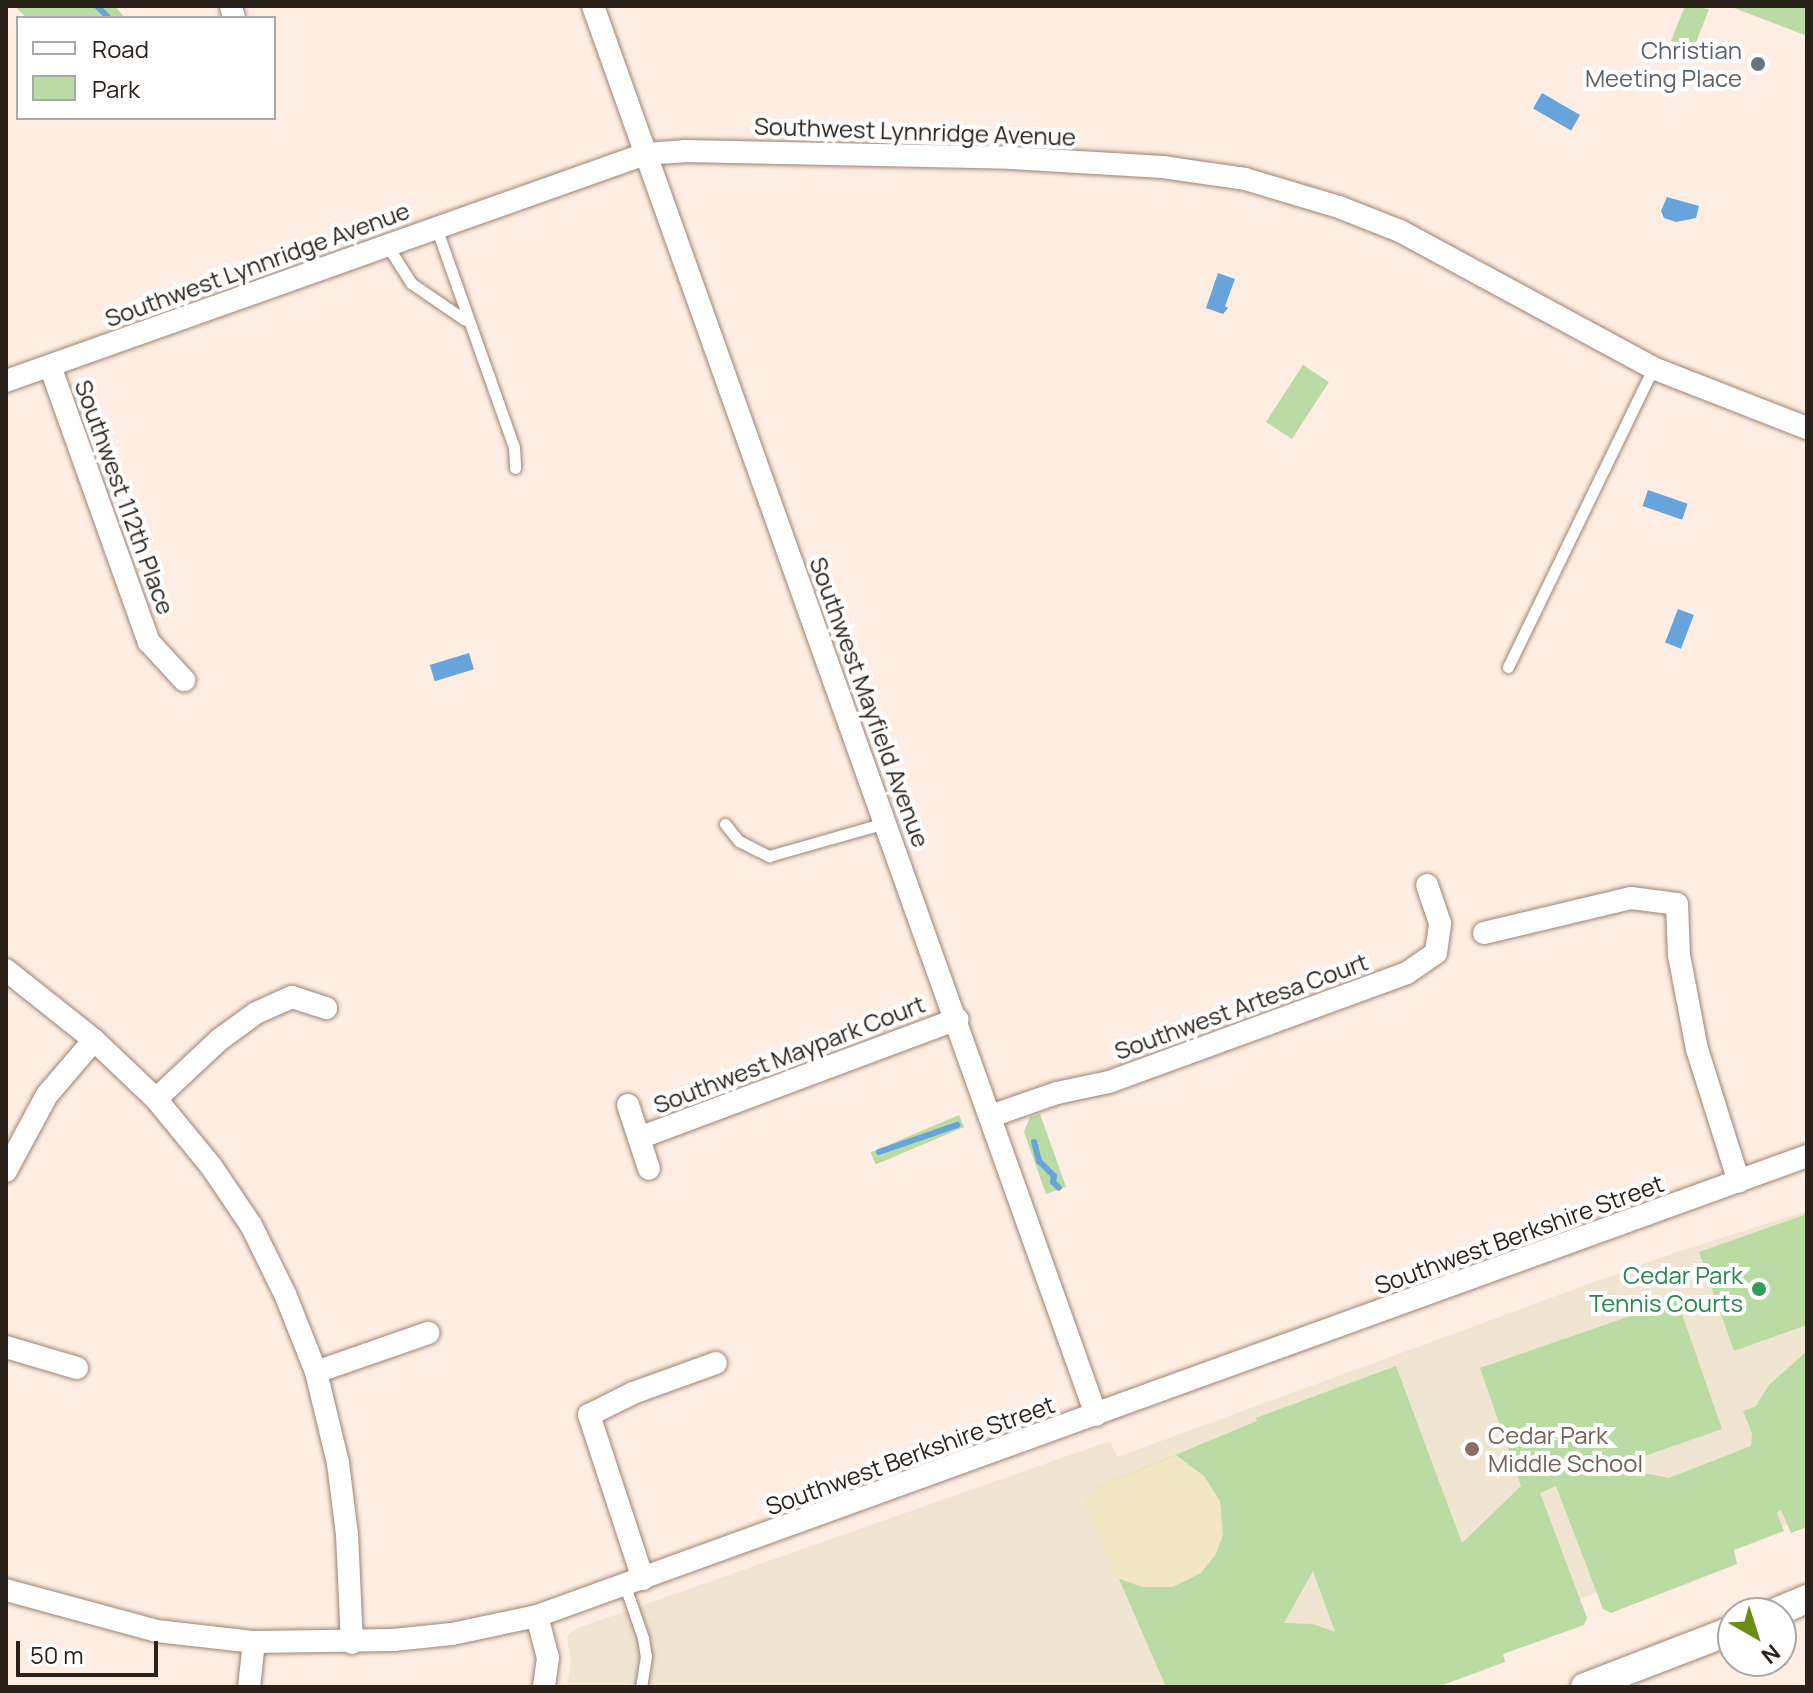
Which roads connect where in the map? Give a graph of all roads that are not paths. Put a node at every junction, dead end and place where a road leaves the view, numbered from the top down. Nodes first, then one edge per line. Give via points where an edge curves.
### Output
1 (593, 6) edge
2 (645, 154) junction
3 (436, 227) junction
4 (386, 245) junction
5 (466, 321) junction
6 (50, 366) junction
7 (1653, 368) junction
8 (6, 381) edge
9 (1807, 428) edge
10 (515, 468) dead end
11 (1508, 667) dead end
12 (184, 680) dead end
13 (886, 823) junction
14 (725, 824) dead end
15 (1427, 885) dead end
16 (1484, 933) dead end
17 (6, 970) edge
18 (326, 1008) dead end
19 (957, 1019) junction
20 (94, 1040) junction
21 (156, 1099) junction
22 (628, 1105) dead end
23 (991, 1116) junction
24 (639, 1138) junction
25 (1807, 1156) edge
26 (649, 1169) dead end
27 (6, 1171) edge
28 (1739, 1182) junction
29 (428, 1333) dead end
30 (6, 1347) edge
31 (716, 1363) dead end
32 (77, 1368) dead end
33 (316, 1372) junction
34 (1096, 1415) junction
35 (634, 1583) junction
36 (6, 1590) edge
37 (537, 1616) junction
38 (1717, 1636) edge
39 (254, 1642) junction
40 (352, 1643) junction
41 (249, 1687) edge
42 (544, 1687) edge
43 (641, 1687) edge
44 (1585, 1687) edge

1 - 2 street, Southwest Mayfield Avenue
2 - 3 street, Southwest Lynnridge Avenue
2 - 7 street, Southwest Lynnridge Avenue via 1027,158 1163,167 1245,179 1400,231
2 - 13 street, Southwest Mayfield Avenue
3 - 4 street, Southwest Lynnridge Avenue
3 - 5 lane
4 - 5 lane via 411,283
4 - 6 street, Southwest Lynnridge Avenue
5 - 10 lane via 514,447
6 - 8 street, Southwest Lynnridge Avenue
6 - 12 street, Southwest 112th Place via 149,642
7 - 9 street, Southwest Lynnridge Avenue
7 - 11 lane
13 - 14 lane via 769,856 739,841
13 - 19 street, Southwest Mayfield Avenue
15 - 23 street, Southwest Artesa Court via 1440,923 1436,953 1407,973 1109,1082
16 - 28 street via 1631,898 1677,904 1679,955 1697,1049
17 - 20 street
18 - 21 street via 292,997 256,1013
19 - 23 street, Southwest Mayfield Avenue
19 - 24 street, Southwest Maypark Court
20 - 21 street
20 - 27 street via 47,1095
21 - 33 street via 251,1225
22 - 24 street, Southwest Maypark Court
23 - 34 street, Southwest Mayfield Avenue
24 - 26 street, Southwest Maypark Court
25 - 28 street, Southwest Berkshire Street
28 - 34 street, Southwest Berkshire Street
29 - 33 street
30 - 32 street
31 - 35 street via 589,1415
33 - 40 street via 338,1463
34 - 35 street, Southwest Berkshire Street
35 - 37 street, Southwest Berkshire Street
35 - 43 lane via 646,1656
36 - 39 street, Southwest Berkshire Street via 157,1631
37 - 40 street, Southwest Berkshire Street via 452,1634
37 - 42 street via 548,1658
38 - 44 street
39 - 40 street, Southwest Berkshire Street
39 - 41 street

